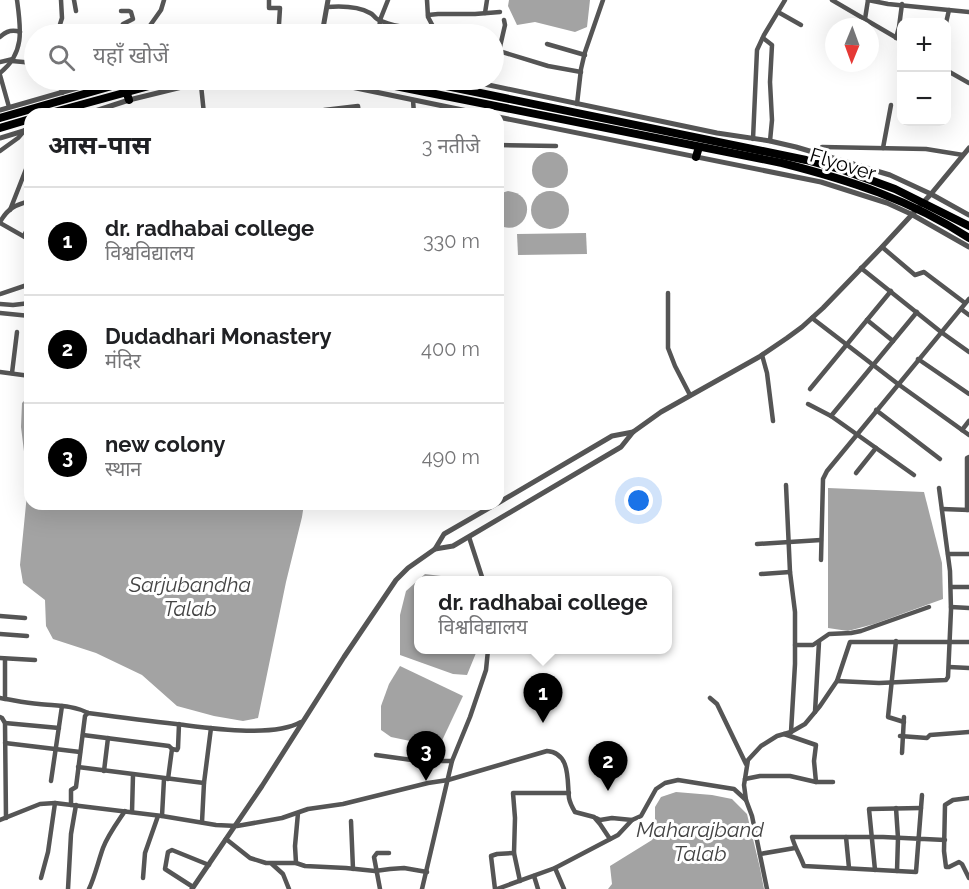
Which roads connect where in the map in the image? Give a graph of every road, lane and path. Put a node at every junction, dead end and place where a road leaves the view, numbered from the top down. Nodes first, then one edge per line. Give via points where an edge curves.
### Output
1 (17, 0) edge
2 (61, 0) edge
3 (74, 0) edge
4 (164, 0) edge
5 (269, 0) edge
6 (328, 0) edge
7 (388, 0) edge
8 (426, 0) edge
9 (487, 0) edge
10 (603, 0) edge
11 (785, 0) edge
12 (832, 0) edge
13 (868, 0) edge
14 (902, 4) junction
15 (327, 7) junction
16 (949, 10) junction
17 (76, 11) dead end
18 (121, 11) dead end
19 (500, 12) dead end
20 (778, 12) junction
21 (969, 12) edge
22 (485, 14) junction
23 (428, 15) junction
24 (863, 18) edge
25 (865, 18) edge
26 (947, 18) edge
27 (380, 20) junction
28 (504, 20) dead end
29 (61, 24) edge
30 (123, 24) edge
31 (151, 24) edge
32 (279, 24) dead end
33 (324, 24) edge
34 (380, 24) edge
35 (396, 24) edge
36 (432, 24) edge
37 (801, 25) dead end
38 (879, 28) edge
39 (504, 29) edge
40 (20, 32) junction
41 (0, 37) edge
42 (762, 38) junction
43 (896, 38) joint
44 (547, 44) dead end
45 (504, 53) edge
46 (585, 55) junction
47 (13, 60) junction
48 (0, 62) edge
49 (24, 62) edge
50 (581, 72) junction
51 (950, 72) edge
52 (0, 74) edge
53 (969, 83) edge
54 (504, 87) edge
55 (62, 90) edge
56 (72, 90) edge
57 (89, 90) edge
58 (130, 90) edge
59 (170, 90) edge
60 (202, 90) edge
61 (365, 90) edge
62 (415, 90) edge
63 (469, 90) edge
64 (126, 91) junction
65 (62, 93) junction
66 (129, 100) junction
67 (413, 100) junction
68 (577, 104) junction
69 (891, 105) dead end
70 (9, 107) junction
71 (32, 108) edge
72 (68, 108) edge
73 (111, 108) edge
74 (203, 108) edge
75 (341, 108) edge
76 (358, 108) edge
77 (414, 108) edge
78 (452, 108) edge
79 (0, 110) edge
80 (24, 110) edge
81 (0, 118) edge
82 (504, 118) edge
83 (24, 121) edge
84 (0, 128) edge
85 (24, 131) edge
86 (24, 133) edge
87 (716, 137) junction
88 (0, 138) edge
89 (753, 139) junction
90 (770, 141) junction
91 (504, 146) edge
92 (556, 146) dead end
93 (699, 147) junction
94 (822, 147) dead end
95 (883, 148) junction
96 (969, 148) edge
97 (0, 151) edge
98 (752, 153) junction
99 (963, 155) junction
100 (696, 157) junction
101 (24, 174) edge
102 (931, 194) junction
103 (24, 203) edge
104 (10, 210) junction
105 (911, 214) junction
106 (969, 215) edge
107 (0, 222) edge
108 (969, 226) edge
109 (24, 236) edge
110 (969, 238) edge
111 (882, 247) junction
112 (969, 247) edge
113 (861, 268) junction
114 (24, 286) edge
115 (891, 291) junction
116 (668, 293) dead end
117 (0, 294) edge
118 (967, 301) edge
119 (0, 304) edge
120 (24, 304) edge
121 (961, 309) junction
122 (917, 312) junction
123 (0, 313) edge
124 (24, 315) edge
125 (969, 315) edge
126 (812, 318) junction
127 (867, 320) junction
128 (17, 332) dead end
129 (941, 332) junction
130 (893, 341) junction
131 (847, 345) junction
132 (969, 352) edge
133 (762, 355) junction
134 (918, 359) junction
135 (873, 365) junction
136 (0, 372) edge
137 (12, 373) junction
138 (24, 375) edge
139 (898, 384) junction
140 (810, 388) dead end
141 (969, 394) edge
142 (690, 395) junction
143 (808, 404) dead end
144 (876, 410) junction
145 (831, 416) junction
146 (773, 421) dead end
147 (969, 421) edge
148 (962, 430) junction
149 (633, 432) junction
150 (856, 435) junction
151 (969, 435) edge
152 (876, 448) junction
153 (969, 457) edge
154 (940, 459) dead end
155 (856, 473) dead end
156 (914, 475) dead end
157 (786, 485) dead end
158 (939, 488) dead end
159 (504, 499) edge
160 (942, 509) junction
161 (485, 510) edge
162 (968, 510) edge
163 (444, 534) junction
164 (469, 537) junction
165 (821, 540) junction
166 (789, 542) junction
167 (757, 544) dead end
168 (453, 546) junction
169 (435, 549) junction
170 (948, 554) junction
171 (969, 554) edge
172 (821, 560) dead end
173 (790, 572) junction
174 (761, 574) dead end
175 (482, 576) edge
176 (951, 587) junction
177 (969, 587) edge
178 (929, 607) dead end
179 (951, 607) junction
180 (969, 608) edge
181 (0, 616) edge
182 (25, 618) dead end
183 (0, 634) edge
184 (27, 636) dead end
185 (896, 641) junction
186 (819, 642) junction
187 (950, 642) junction
188 (969, 642) edge
189 (795, 645) junction
190 (488, 654) edge
191 (3, 658) edge
192 (35, 660) dead end
193 (949, 667) junction
194 (969, 668) edge
195 (837, 681) junction
196 (890, 682) junction
197 (710, 698) dead end
198 (3, 699) edge
199 (62, 706) junction
200 (815, 712) junction
201 (88, 713) junction
202 (0, 717) edge
203 (304, 721) junction
204 (5, 723) junction
205 (179, 724) junction
206 (59, 728) junction
207 (211, 728) junction
208 (791, 732) junction
209 (969, 732) edge
210 (784, 734) junction
211 (83, 735) junction
212 (902, 736) junction
213 (108, 738) junction
214 (5, 743) junction
215 (56, 749) junction
216 (172, 749) junction
217 (80, 752) junction
218 (902, 753) dead end
219 (376, 755) dead end
220 (452, 761) junction
221 (747, 765) junction
222 (78, 767) junction
223 (2, 771) edge
224 (104, 771) junction
225 (133, 775) junction
226 (166, 779) junction
227 (745, 779) junction
228 (448, 780) junction
229 (51, 781) dead end
230 (816, 782) junction
231 (832, 782) dead end
232 (204, 783) junction
233 (744, 785) junction
234 (734, 789) junction
235 (569, 793) junction
236 (922, 795) dead end
237 (969, 798) edge
238 (746, 800) junction
239 (55, 803) junction
240 (74, 805) junction
241 (896, 808) junction
242 (921, 808) junction
243 (125, 811) junction
244 (132, 812) junction
245 (298, 813) junction
246 (160, 816) junction
247 (594, 818) junction
248 (3, 819) edge
249 (632, 820) junction
250 (351, 821) dead end
251 (202, 822) junction
252 (235, 826) junction
253 (846, 837) junction
254 (871, 837) junction
255 (898, 838) junction
256 (226, 839) junction
257 (610, 839) junction
258 (919, 839) junction
259 (945, 840) junction
260 (795, 848) junction
261 (390, 853) dead end
262 (514, 853) junction
263 (760, 854) junction
264 (296, 863) junction
265 (209, 864) junction
266 (272, 864) junction
267 (555, 868) junction
268 (849, 868) junction
269 (353, 869) junction
270 (875, 870) junction
271 (377, 871) junction
272 (897, 871) junction
273 (427, 872) junction
274 (534, 876) junction
275 (41, 878) dead end
276 (143, 878) dead end
277 (969, 878) edge
278 (520, 881) junction
279 (509, 887) edge
280 (193, 888) edge
281 (68, 889) edge
282 (89, 889) edge
283 (289, 889) edge
284 (380, 889) edge
285 (422, 889) edge
286 (496, 889) edge
287 (538, 889) edge
288 (564, 889) edge
289 (766, 889) edge

1 - 40 street
2 - 29 street
3 - 17 street
4 - 31 street
5 - 32 street via 269,8 280,8
6 - 15 street
7 - 27 street
8 - 23 street
9 - 22 street
10 - 46 street
11 - 20 street
12 - 24 street
13 - 14 street
13 - 25 street
14 - 16 street
14 - 43 street
15 - 27 street via 358,9
15 - 33 street
16 - 21 street
16 - 26 street
18 - 30 street via 131,12 133,20
19 - 22 street
20 - 37 street
20 - 42 street
22 - 23 street
23 - 36 street
27 - 34 street
27 - 35 street
28 - 39 street
38 - 43 street
40 - 41 street via 9,31
40 - 47 street
42 - 89 street via 756,58
42 - 90 street via 772,45
44 - 46 street
45 - 50 street
46 - 50 street
47 - 48 street
47 - 49 street
47 - 52 street
50 - 68 street
51 - 53 street
52 - 70 street
54 - 68 street
55 - 65 street
56 - 65 street
57 - 71 highway
58 - 64 highway
59 - 66 street
60 - 74 street
61 - 67 street
62 - 93 highway, Flyover
63 - 87 highway, Flyover
64 - 66 highway
64 - 72 highway
65 - 70 street
66 - 73 street
67 - 77 street
67 - 78 street
68 - 87 street
69 - 95 street
70 - 79 street
75 - 76 street
80 - 81 highway
82 - 100 street
83 - 84 highway
85 - 88 street
86 - 97 street
87 - 89 street
87 - 98 highway, Flyover
89 - 90 street
90 - 102 street via 890,175
91 - 92 street
93 - 98 highway, Flyover
93 - 100 highway
94 - 95 street
95 - 99 street
96 - 99 street
98 - 108 highway, Flyover via 806,160 879,182
98 - 110 highway, Flyover via 890,196
99 - 102 street
100 - 105 street via 821,182
101 - 104 street
102 - 105 street
102 - 106 street
103 - 104 street
104 - 107 street
105 - 111 street
105 - 112 street
107 - 109 street
111 - 113 street
111 - 118 street via 915,274 924,272
113 - 115 street
113 - 126 street
114 - 117 street
115 - 122 street
115 - 127 street
116 - 142 street via 668,348
118 - 121 street
119 - 120 street
121 - 125 street
121 - 129 street
122 - 129 street
122 - 130 street
123 - 124 street
126 - 131 street
126 - 133 street
127 - 130 street
127 - 131 street
128 - 137 street
129 - 132 street
129 - 134 street
130 - 135 street
131 - 135 street
131 - 140 street
133 - 142 street
133 - 146 street
134 - 139 street
134 - 141 street
135 - 139 street
135 - 145 street
136 - 137 street
137 - 138 street
139 - 144 street
139 - 148 street
142 - 149 street
143 - 145 street
144 - 150 street
144 - 154 street
145 - 150 street
147 - 148 street
148 - 151 street
149 - 159 street via 612,436
149 - 164 street via 621,447
150 - 152 street
150 - 165 street via 823,478
152 - 155 street
152 - 156 street
153 - 162 street
157 - 166 street
158 - 160 street
160 - 162 street
160 - 170 street
161 - 163 street
163 - 168 street
163 - 169 street
164 - 168 street
164 - 175 street
165 - 166 street
165 - 172 street
166 - 167 street
166 - 173 street
168 - 169 street
169 - 203 street via 396,580
170 - 171 street
170 - 176 street
173 - 174 street
173 - 189 street
176 - 177 street
176 - 179 street
178 - 186 street via 861,631 829,634
179 - 180 street
179 - 187 street
181 - 182 street
183 - 184 street
185 - 187 street
185 - 195 street via 850,642
185 - 196 street
186 - 189 street
186 - 200 street
187 - 188 street
187 - 193 street
189 - 208 street
190 - 220 street via 486,670
191 - 192 street
191 - 198 street
193 - 194 street
193 - 196 street via 946,680
195 - 196 street
195 - 200 street
196 - 212 street via 888,717 904,720
197 - 221 street via 717,704
198 - 199 street
199 - 201 street
199 - 206 street
200 - 208 street
201 - 205 street
201 - 211 street
202 - 204 street
203 - 207 street via 279,729
203 - 252 street
204 - 206 street
204 - 214 street
205 - 207 street
205 - 216 street via 178,748
206 - 215 street
207 - 232 street
208 - 210 street
209 - 212 street via 927,738
210 - 221 street via 760,746
210 - 230 street via 816,745
211 - 213 street
211 - 217 street
212 - 218 street
213 - 216 street
213 - 224 street
214 - 215 street
214 - 223 street
215 - 217 street
215 - 229 street
216 - 226 street
217 - 222 street
219 - 220 street
220 - 228 street
221 - 227 street
222 - 224 street
222 - 240 street via 76,787 71,790
223 - 248 street
224 - 225 street
225 - 226 street
225 - 244 street
226 - 232 street
226 - 246 street
227 - 230 street via 790,777
227 - 233 street
228 - 235 street via 552,751 567,768
228 - 245 street
228 - 273 street
230 - 231 street
232 - 251 street
233 - 234 street
233 - 238 street
234 - 238 street
234 - 249 street via 678,780 665,783 651,795 641,816
235 - 247 street via 575,812
235 - 262 street via 513,793
236 - 242 street
237 - 259 street via 945,805
238 - 263 street
239 - 240 street
239 - 248 street via 40,804
239 - 275 street
240 - 243 street
240 - 281 street
241 - 242 street
241 - 254 street via 869,809
241 - 255 street
242 - 258 street
243 - 244 street
243 - 282 street via 104,846
244 - 246 street
245 - 252 street
245 - 264 street
246 - 251 street
246 - 276 street via 145,853
247 - 249 street
247 - 257 street
249 - 257 street
250 - 269 street
251 - 252 street
252 - 256 street
253 - 254 street
253 - 260 street via 792,837
253 - 268 street
254 - 255 street
254 - 270 street
255 - 258 street
255 - 272 street
256 - 265 street
256 - 266 street via 250,858
257 - 267 street
258 - 259 street
258 - 272 street via 916,872
259 - 277 street via 946,867 958,862
260 - 263 street
260 - 268 street via 804,866
261 - 271 street via 375,854
262 - 278 street
262 - 286 street via 491,856
263 - 289 street
264 - 266 street
264 - 269 street
265 - 280 street
265 - 280 street via 172,850 168,852 165,869
266 - 283 street via 283,874
267 - 274 street
267 - 288 street
268 - 270 street
269 - 271 street
270 - 272 street
271 - 273 street via 404,868
271 - 284 street
273 - 285 street
274 - 278 street
274 - 287 street
278 - 279 street
279 - 286 street

